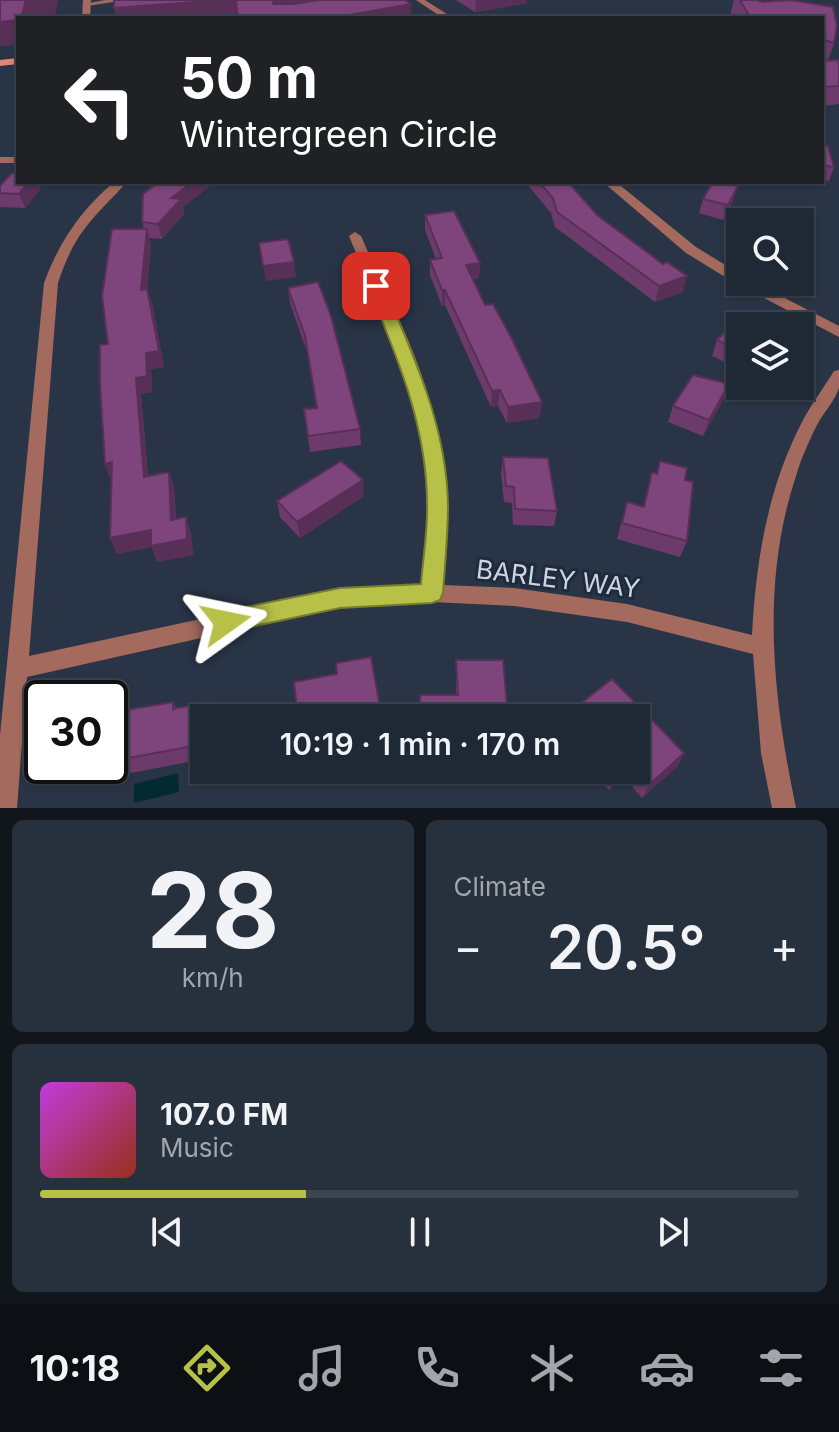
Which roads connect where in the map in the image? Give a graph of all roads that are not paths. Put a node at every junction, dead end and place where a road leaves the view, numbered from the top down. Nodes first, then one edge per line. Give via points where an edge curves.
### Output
1 (123, 0) edge
2 (420, 0) edge
3 (87, 2) edge
4 (446, 16) edge
5 (119, 184) edge
6 (611, 184) edge
7 (355, 236) dead end
8 (726, 271) edge
9 (771, 296) edge
10 (839, 332) edge
11 (839, 375) edge
12 (432, 593) junction
13 (761, 647) junction
14 (17, 669) junction
15 (5, 808) edge
16 (784, 808) edge

1 - 3 lane
2 - 4 street
5 - 14 street via 76,224 51,283
6 - 8 street via 691,250
7 - 12 street via 418,386 431,442 438,504
9 - 10 street
11 - 13 street via 800,440 779,495
12 - 13 street, BARLEY WAY via 514,597 627,613
12 - 14 street, BARLEY WAY via 340,598
13 - 16 street via 772,757
14 - 15 street

